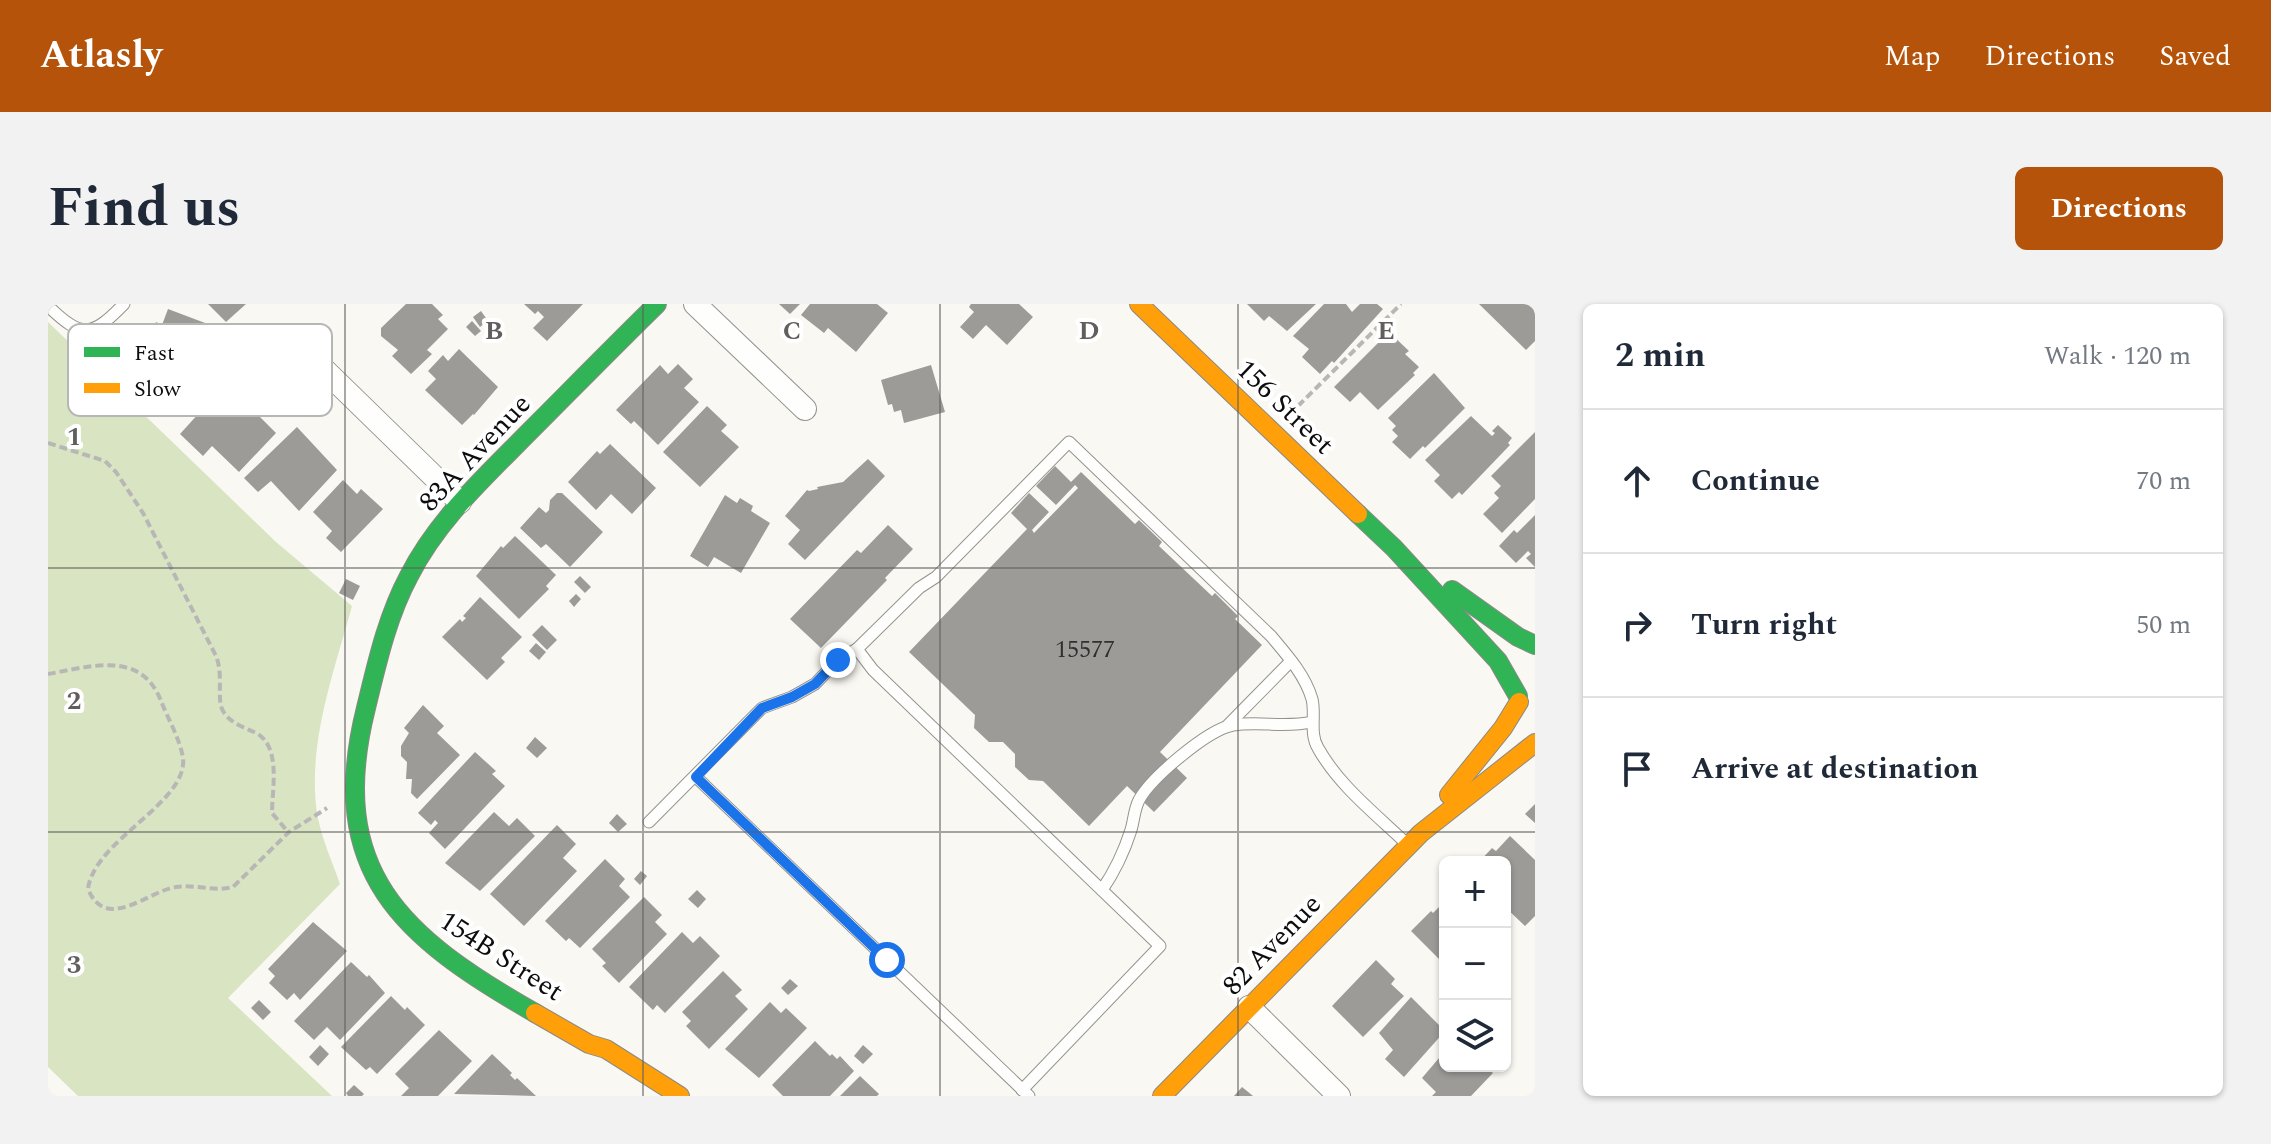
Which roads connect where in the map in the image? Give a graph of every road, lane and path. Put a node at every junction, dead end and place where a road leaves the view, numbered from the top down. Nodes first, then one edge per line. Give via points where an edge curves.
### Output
1 (124, 304) edge
2 (657, 304) edge
3 (695, 304) edge
4 (1139, 304) edge
5 (1401, 304) edge
6 (48, 306) edge
7 (103, 324) edge
8 (68, 326) edge
9 (332, 377) edge
10 (1298, 406) dead end
11 (805, 409) dead end
12 (48, 443) edge
13 (460, 502) junction
14 (1394, 548) junction
15 (1535, 645) edge
16 (857, 649) junction
17 (1291, 661) junction
18 (376, 666) joint
19 (48, 674) edge
20 (1523, 675) dead end
21 (1519, 699) junction
22 (1529, 720) dead end
23 (1312, 722) junction
24 (1226, 727) junction
25 (1535, 743) edge
26 (696, 777) junction
27 (327, 808) dead end
28 (649, 822) dead end
29 (289, 832) junction
30 (1414, 839) junction
31 (1102, 890) junction
32 (1249, 1007) junction
33 (1025, 1093) edge
34 (674, 1094) edge
35 (1162, 1096) edge
36 (1339, 1096) edge

1 - 7 lane
2 - 13 street, 83A Avenue
3 - 11 street
4 - 14 street, 156 Street
5 - 10 path
6 - 8 lane
9 - 13 street
12 - 29 path via 105,461 143,513 216,656 223,711 262,736 270,750 272,813
13 - 18 street, 83A Avenue via 409,575
14 - 15 street, 156 Street
14 - 21 street, 156 Street via 1498,661
16 - 17 lane via 1069,442
16 - 26 lane via 815,684 762,708
16 - 31 lane
17 - 23 lane via 1313,702
17 - 24 lane
18 - 34 street, 154B Street via 353,763 352,802 362,848 385,895 443,955
19 - 29 path via 101,664 133,669 159,695 183,758 169,793 95,867 88,889 95,902 117,909 172,887 229,889
20 - 21 street, 82 Avenue
21 - 22 street, 156 Street
21 - 30 street, 82 Avenue via 1503,728
23 - 24 lane
23 - 30 lane via 1316,745 1328,764
24 - 31 lane via 1194,745 1140,797 1125,848
25 - 30 street, 82 Avenue
26 - 28 lane
26 - 33 lane
27 - 29 path
30 - 32 street, 82 Avenue
31 - 33 lane via 1160,946
32 - 35 street, 82 Avenue
32 - 36 street

